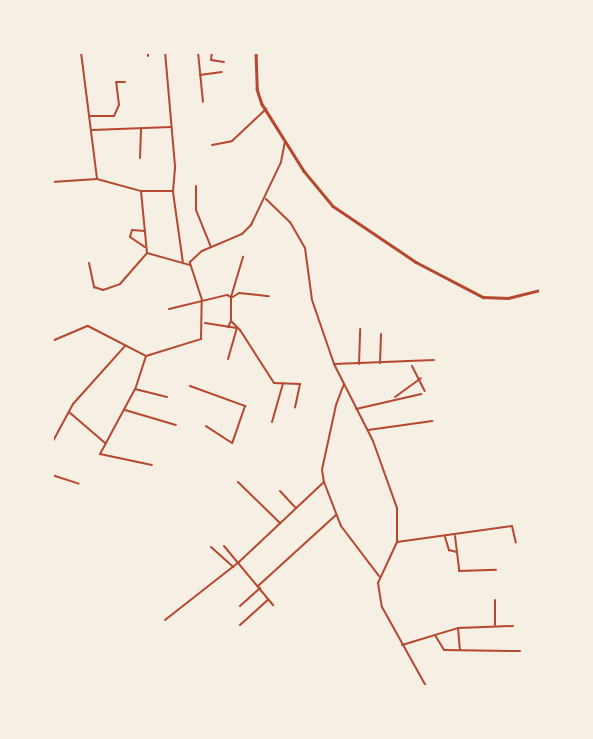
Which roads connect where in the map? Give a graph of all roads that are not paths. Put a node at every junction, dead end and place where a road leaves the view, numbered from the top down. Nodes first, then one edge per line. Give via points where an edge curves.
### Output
1 (81, 52) edge
2 (165, 52) edge
3 (198, 52) edge
4 (212, 52) edge
5 (256, 52) edge
6 (224, 62) dead end
7 (222, 72) dead end
8 (200, 75) junction
9 (125, 82) dead end
10 (203, 102) dead end
11 (266, 109) junction
12 (90, 116) junction
13 (171, 127) junction
14 (141, 128) junction
15 (92, 130) junction
16 (285, 142) junction
17 (212, 144) dead end
18 (140, 158) dead end
19 (97, 179) junction
20 (52, 182) edge
21 (196, 186) dead end
22 (141, 191) junction
23 (173, 191) junction
24 (266, 199) junction
25 (145, 231) junction
26 (211, 246) junction
27 (145, 247) junction
28 (147, 253) junction
29 (244, 256) dead end
30 (89, 263) dead end
31 (183, 263) junction
32 (190, 265) junction
33 (540, 290) edge
34 (270, 296) dead end
35 (231, 297) junction
36 (202, 300) junction
37 (169, 309) dead end
38 (231, 321) junction
39 (204, 322) junction
40 (228, 327) junction
41 (237, 328) junction
42 (360, 329) dead end
43 (381, 334) dead end
44 (52, 341) edge
45 (126, 345) junction
46 (146, 356) junction
47 (228, 359) dead end
48 (434, 360) dead end
49 (380, 363) junction
50 (334, 364) junction
51 (360, 364) junction
52 (412, 366) dead end
53 (420, 379) junction
54 (283, 384) junction
55 (344, 384) junction
56 (190, 386) dead end
57 (135, 389) junction
58 (425, 391) dead end
59 (421, 394) dead end
60 (167, 396) dead end
61 (393, 399) junction
62 (295, 407) dead end
63 (356, 409) junction
64 (125, 410) junction
65 (69, 411) junction
66 (432, 421) dead end
67 (272, 422) dead end
68 (176, 425) dead end
69 (206, 426) dead end
70 (367, 430) junction
71 (52, 433) edge
72 (56, 436) junction
73 (52, 443) edge
74 (105, 443) junction
75 (152, 465) dead end
76 (52, 475) edge
77 (238, 482) dead end
78 (324, 482) junction
79 (79, 484) dead end
80 (280, 491) dead end
81 (296, 508) junction
82 (336, 514) junction
83 (280, 523) junction
84 (454, 535) junction
85 (445, 536) junction
86 (397, 542) junction
87 (516, 543) dead end
88 (224, 546) dead end
89 (211, 547) dead end
90 (457, 552) junction
91 (239, 562) junction
92 (233, 567) junction
93 (496, 570) dead end
94 (379, 576) junction
95 (259, 587) junction
96 (269, 599) junction
97 (495, 600) dead end
98 (273, 605) dead end
99 (240, 606) dead end
100 (165, 620) dead end
101 (240, 625) dead end
102 (495, 625) junction
103 (513, 626) dead end
104 (458, 628) junction
105 (435, 635) junction
106 (402, 644) junction
107 (460, 650) junction
108 (520, 651) dead end
109 (426, 686) edge

1 - 12 street
2 - 13 street
3 - 8 street
4 - 6 street via 210,60
5 - 11 main road via 257,89
7 - 8 street
8 - 10 street
9 - 12 street via 116,82 119,105 114,116
11 - 16 main road
11 - 17 street via 232,141
12 - 15 street
13 - 14 street
13 - 23 street
14 - 15 street
14 - 18 street
15 - 19 street
16 - 24 street
16 - 33 main road via 333,206 416,262 483,297 508,298
19 - 20 street
19 - 22 street
21 - 26 street via 196,210
22 - 23 street
22 - 25 street
23 - 31 street
24 - 26 street via 242,234
24 - 50 street via 290,222 305,248 312,300
25 - 27 street
25 - 27 street via 132,230 130,237
26 - 32 street
27 - 28 street
28 - 30 street via 120,284 102,290 94,287
28 - 31 street
29 - 35 street
31 - 32 street
32 - 36 street
34 - 35 street via 239,293
35 - 36 street
35 - 38 street
36 - 37 street
36 - 39 street
38 - 40 street
38 - 41 street
39 - 40 street
39 - 46 street via 201,339
40 - 41 street
41 - 47 street
41 - 54 street via 274,383
42 - 51 street
43 - 49 street
44 - 45 street via 88,326
45 - 46 street
45 - 65 street
46 - 57 street
48 - 49 street
49 - 51 street
50 - 51 street
50 - 55 street
52 - 53 street
53 - 58 street
53 - 61 street
54 - 62 street via 300,384
54 - 67 street
55 - 63 street
55 - 78 street via 336,404 322,470
56 - 69 street via 245,406 232,443
57 - 60 street
57 - 64 street
59 - 61 street
61 - 63 street
63 - 70 street
64 - 68 street
64 - 74 street
65 - 72 street
65 - 74 street
66 - 70 street
70 - 86 street via 397,508
71 - 72 street
72 - 73 street
74 - 75 street via 100,454
76 - 79 street
77 - 83 street
78 - 81 street
78 - 82 street
80 - 81 street
81 - 83 street
82 - 94 street
82 - 95 street
83 - 91 street
84 - 85 street
84 - 87 street via 512,526
84 - 90 street
85 - 86 street
85 - 90 street via 449,550
86 - 94 street
88 - 91 street
89 - 92 street
90 - 93 street via 459,571
91 - 92 street
91 - 95 street
92 - 100 street
94 - 106 street via 382,606
95 - 96 street
95 - 99 street
96 - 98 street
96 - 101 street
97 - 102 street
102 - 103 street
102 - 104 street
104 - 105 street
104 - 107 street
105 - 106 street
105 - 107 street via 444,650
106 - 109 street
107 - 108 street

